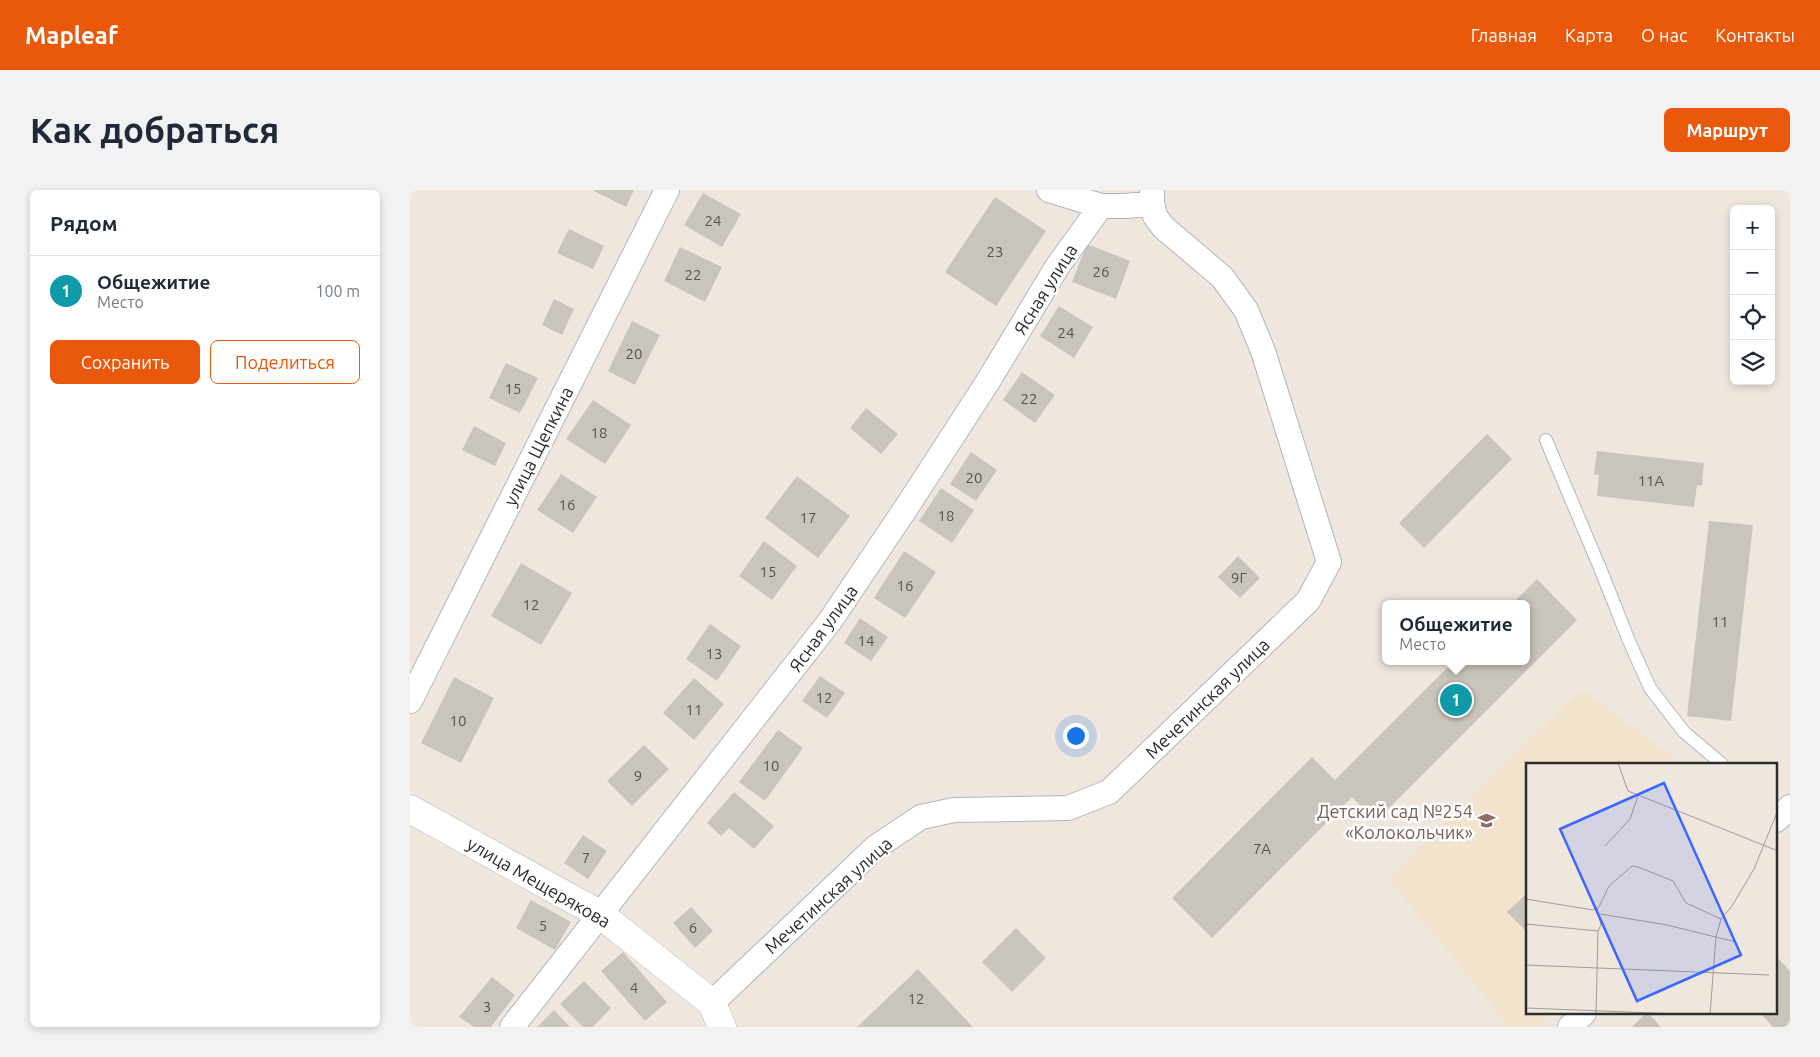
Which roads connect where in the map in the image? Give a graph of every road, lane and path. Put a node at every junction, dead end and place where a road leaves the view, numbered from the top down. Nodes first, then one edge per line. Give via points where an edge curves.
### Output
1 (667, 190) edge
2 (1049, 190) edge
3 (1152, 196) edge
4 (1101, 206) junction
5 (1546, 440) dead end
6 (410, 701) edge
7 (1721, 763) edge
8 (410, 809) edge
9 (601, 915) junction
10 (1583, 1014) edge
11 (717, 1015) edge
12 (512, 1027) edge
13 (1570, 1027) edge

1 - 6 street, улица Щепкина
2 - 4 street
3 - 4 street via 1127,206
3 - 11 street, Мечетинская улица via 1155,216 1163,227 1222,277 1246,310 1263,351 1329,562 1308,601 1109,792 1068,808 954,810 921,816 876,846
4 - 9 street, Ясная улица via 1057,267 987,383 830,621
5 - 7 lane via 1650,688 1684,732
8 - 9 street, улица Мещерякова
9 - 11 street, улица Мещерякова
9 - 12 street, Ясная улица
10 - 13 street

